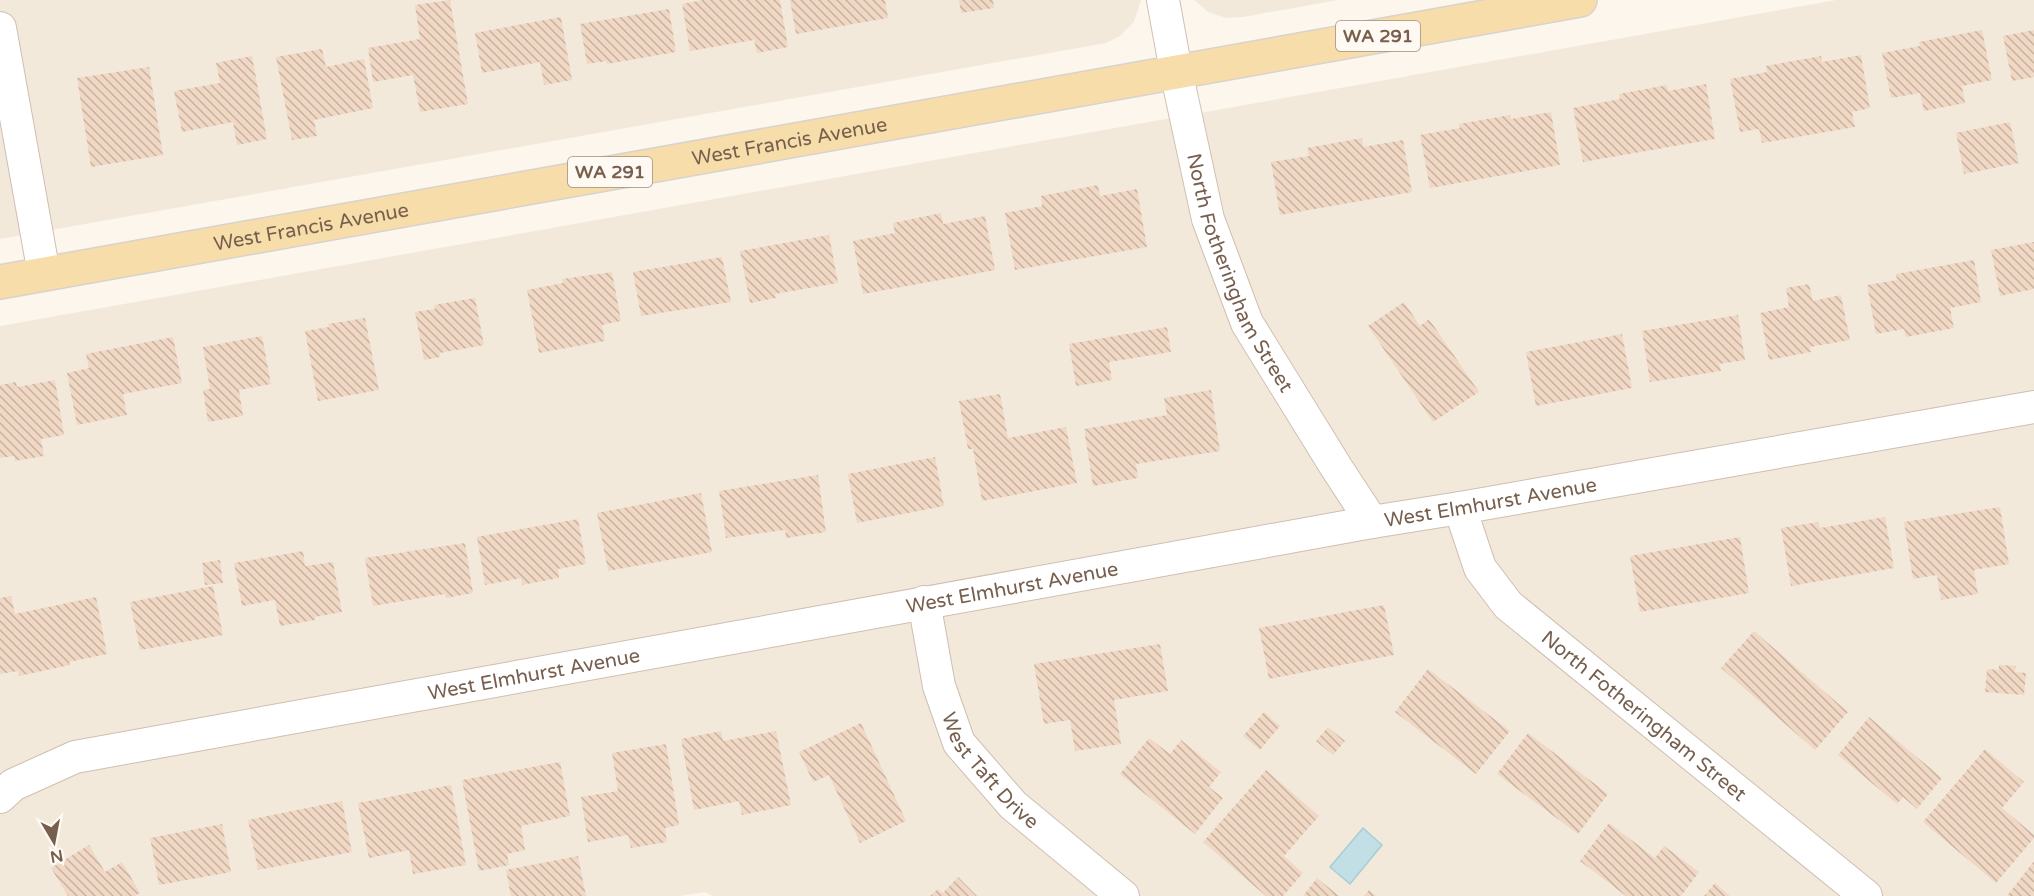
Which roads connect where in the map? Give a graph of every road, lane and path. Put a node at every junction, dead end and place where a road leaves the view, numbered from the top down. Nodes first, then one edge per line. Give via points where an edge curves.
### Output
1 (1163, 0) edge
2 (1580, 0) edge
3 (0, 28) edge
4 (1176, 71) junction
5 (44, 274) junction
6 (0, 282) edge
7 (2034, 407) edge
8 (1460, 508) junction
9 (1372, 522) junction
10 (924, 602) junction
11 (0, 797) edge
12 (1123, 896) edge
13 (1866, 896) edge

1 - 4 street, North Fotheringham Street
2 - 4 main road, West Francis Avenue / WA 291
3 - 5 street
4 - 5 main road, West Francis Avenue / WA 291
4 - 9 street, North Fotheringham Street via 1208,219 1247,323
5 - 6 main road, West Francis Avenue / WA 291
7 - 8 street, West Elmhurst Avenue
8 - 9 street, West Elmhurst Avenue
8 - 13 street, North Fotheringham Street via 1480,568 1509,605
9 - 10 street, West Elmhurst Avenue
10 - 11 street, West Elmhurst Avenue via 75,758 14,785
10 - 12 street, West Taft Drive via 939,686 959,743 1013,806

